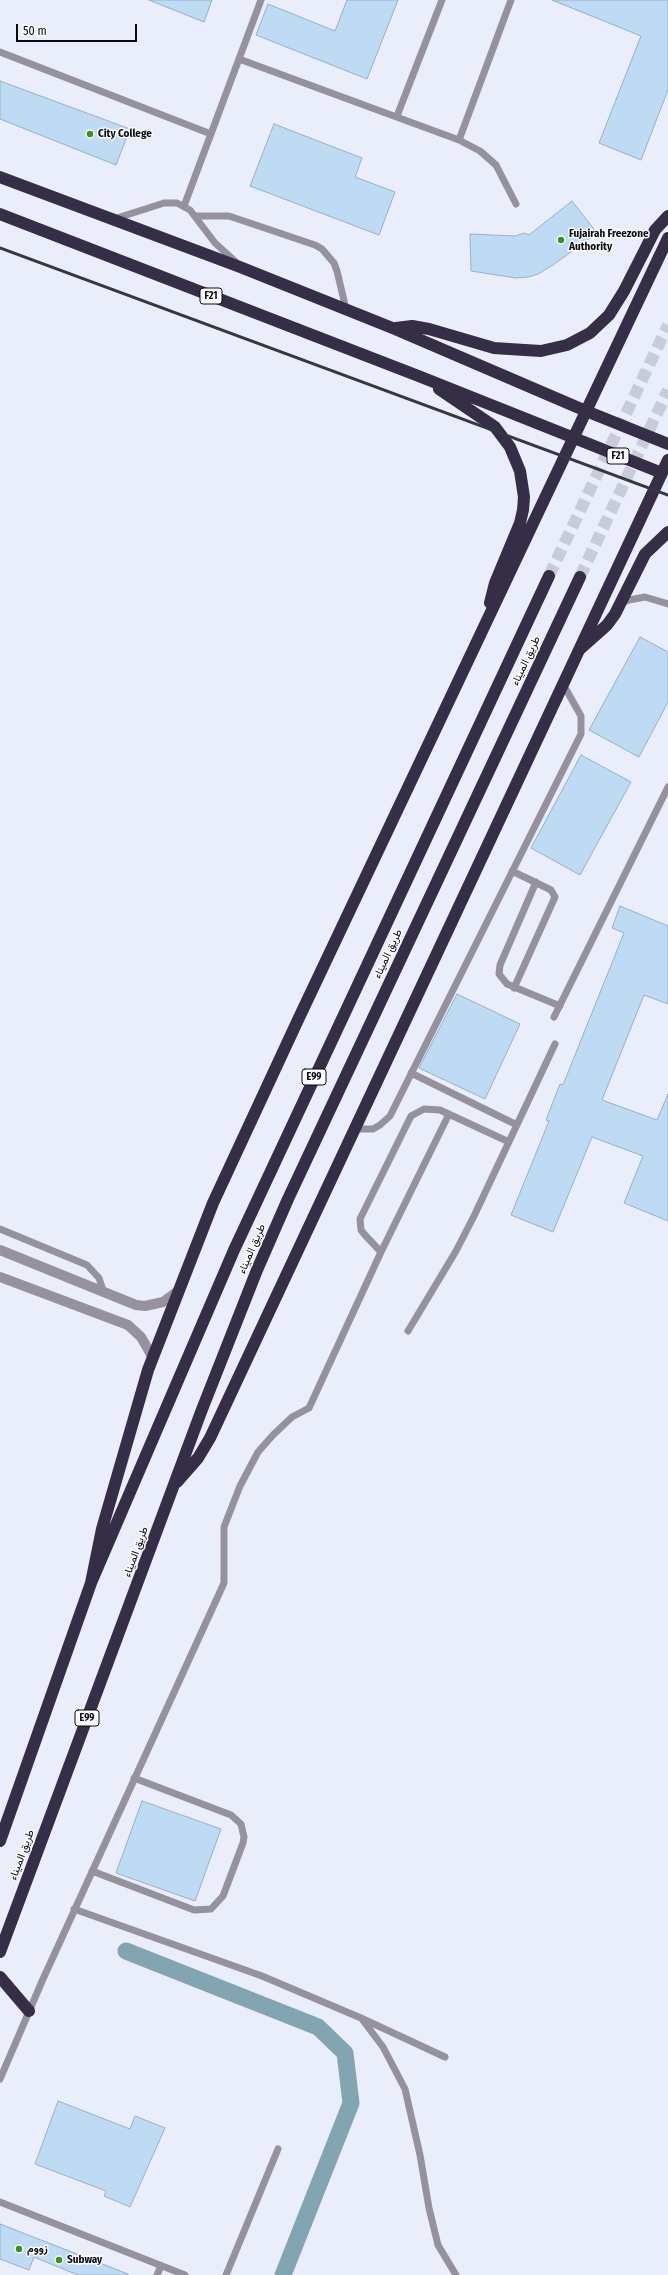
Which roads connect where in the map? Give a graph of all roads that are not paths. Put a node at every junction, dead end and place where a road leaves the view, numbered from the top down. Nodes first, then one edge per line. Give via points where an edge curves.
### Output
1 (261, 0) edge
2 (442, 0) edge
3 (511, 0) edge
4 (0, 52) edge
5 (239, 59) junction
6 (397, 116) junction
7 (211, 134) junction
8 (459, 140) junction
9 (0, 177) edge
10 (516, 204) dead end
11 (184, 206) junction
12 (0, 214) edge
13 (195, 216) junction
14 (668, 216) edge
15 (114, 219) junction
16 (668, 238) edge
17 (240, 266) junction
18 (346, 309) junction
19 (395, 329) junction
20 (421, 377) junction
21 (586, 411) junction
22 (573, 438) junction
23 (668, 444) edge
24 (668, 460) edge
25 (665, 475) edge
26 (668, 532) edge
27 (549, 576) tunnel mouth
28 (580, 577) tunnel mouth
29 (620, 603) junction
30 (668, 604) edge
31 (490, 614) junction
32 (579, 650) junction
33 (563, 684) junction
34 (668, 787) edge
35 (512, 870) junction
36 (536, 882) junction
37 (514, 988) junction
38 (560, 1006) junction
39 (554, 1018) dead end
40 (555, 1044) dead end
41 (411, 1073) junction
42 (449, 1114) junction
43 (517, 1125) junction
44 (354, 1129) junction
45 (509, 1142) junction
46 (0, 1229) edge
47 (0, 1250) edge
48 (381, 1252) junction
49 (0, 1277) edge
50 (178, 1292) junction
51 (104, 1293) junction
52 (408, 1331) dead end
53 (153, 1358) junction
54 (174, 1484) junction
55 (91, 1582) junction
56 (134, 1778) junction
57 (0, 1842) edge
58 (92, 1871) junction
59 (74, 1909) junction
60 (0, 1952) edge
61 (0, 1977) edge
62 (29, 2011) junction
63 (361, 2018) junction
64 (444, 2056) dead end
65 (0, 2079) edge
66 (278, 2149) dead end
67 (0, 2202) edge
68 (161, 2266) junction
69 (158, 2275) edge
70 (185, 2275) edge
71 (226, 2275) edge
72 (456, 2275) edge

1 - 5 lane
2 - 6 lane
3 - 8 lane
4 - 7 lane
5 - 6 lane
5 - 7 lane
6 - 8 lane
7 - 11 lane
8 - 10 lane via 480,151 496,165
9 - 15 highway
11 - 13 lane
11 - 15 lane via 164,203
12 - 20 highway, F21
13 - 17 lane via 215,243
13 - 18 lane via 229,216 315,245 326,252 334,262
14 - 19 highway via 655,230 609,315 590,332 566,345 540,350 509,350 429,329 412,326
15 - 17 highway
16 - 21 highway
17 - 18 highway
18 - 19 highway
19 - 21 highway
20 - 22 highway, F21
20 - 31 highway via 495,427 510,447 520,471 523,510 492,593
21 - 22 highway
21 - 23 highway
22 - 25 highway, F21
22 - 31 highway
24 - 25 highway
25 - 32 highway
26 - 29 highway via 645,554
27 - 55 highway, طريق الميناء / E99 via 234,1250
28 - 54 highway, طريق الميناء / E99 via 288,1200 228,1341
29 - 30 lane via 645,598
29 - 32 highway via 599,634
31 - 50 highway via 216,1196
32 - 33 highway
33 - 35 lane via 582,716 581,734
33 - 44 highway
34 - 38 lane
35 - 36 lane
35 - 41 lane
36 - 37 lane via 498,970 503,982
36 - 37 lane via 553,892 555,899
37 - 38 lane
38 - 39 lane
40 - 43 lane
41 - 43 lane
41 - 44 lane via 386,1121 373,1129
42 - 45 lane
42 - 48 lane
42 - 48 lane via 432,1108 411,1116 361,1213 361,1230
43 - 45 lane
44 - 54 highway via 205,1448 191,1468
45 - 52 lane via 456,1251
46 - 51 lane via 87,1265 99,1278
47 - 51 street
48 - 56 lane via 309,1408 292,1417 273,1435 258,1452 240,1486 224,1527 224,1583
49 - 53 street via 128,1324 141,1337
50 - 51 street via 163,1302 145,1306
50 - 53 highway
53 - 55 highway via 102,1529
54 - 60 highway, طريق الميناء / E99
55 - 57 highway, طريق الميناء / E99
56 - 58 lane
56 - 58 lane via 225,1812 241,1824 243,1843 223,1896 211,1909 194,1910
58 - 59 lane
59 - 62 lane
59 - 63 lane via 207,1955
61 - 62 highway
62 - 65 lane
63 - 64 lane
63 - 72 lane via 383,2047 405,2089 438,2246
66 - 71 lane
67 - 68 lane
68 - 69 lane
68 - 70 lane

